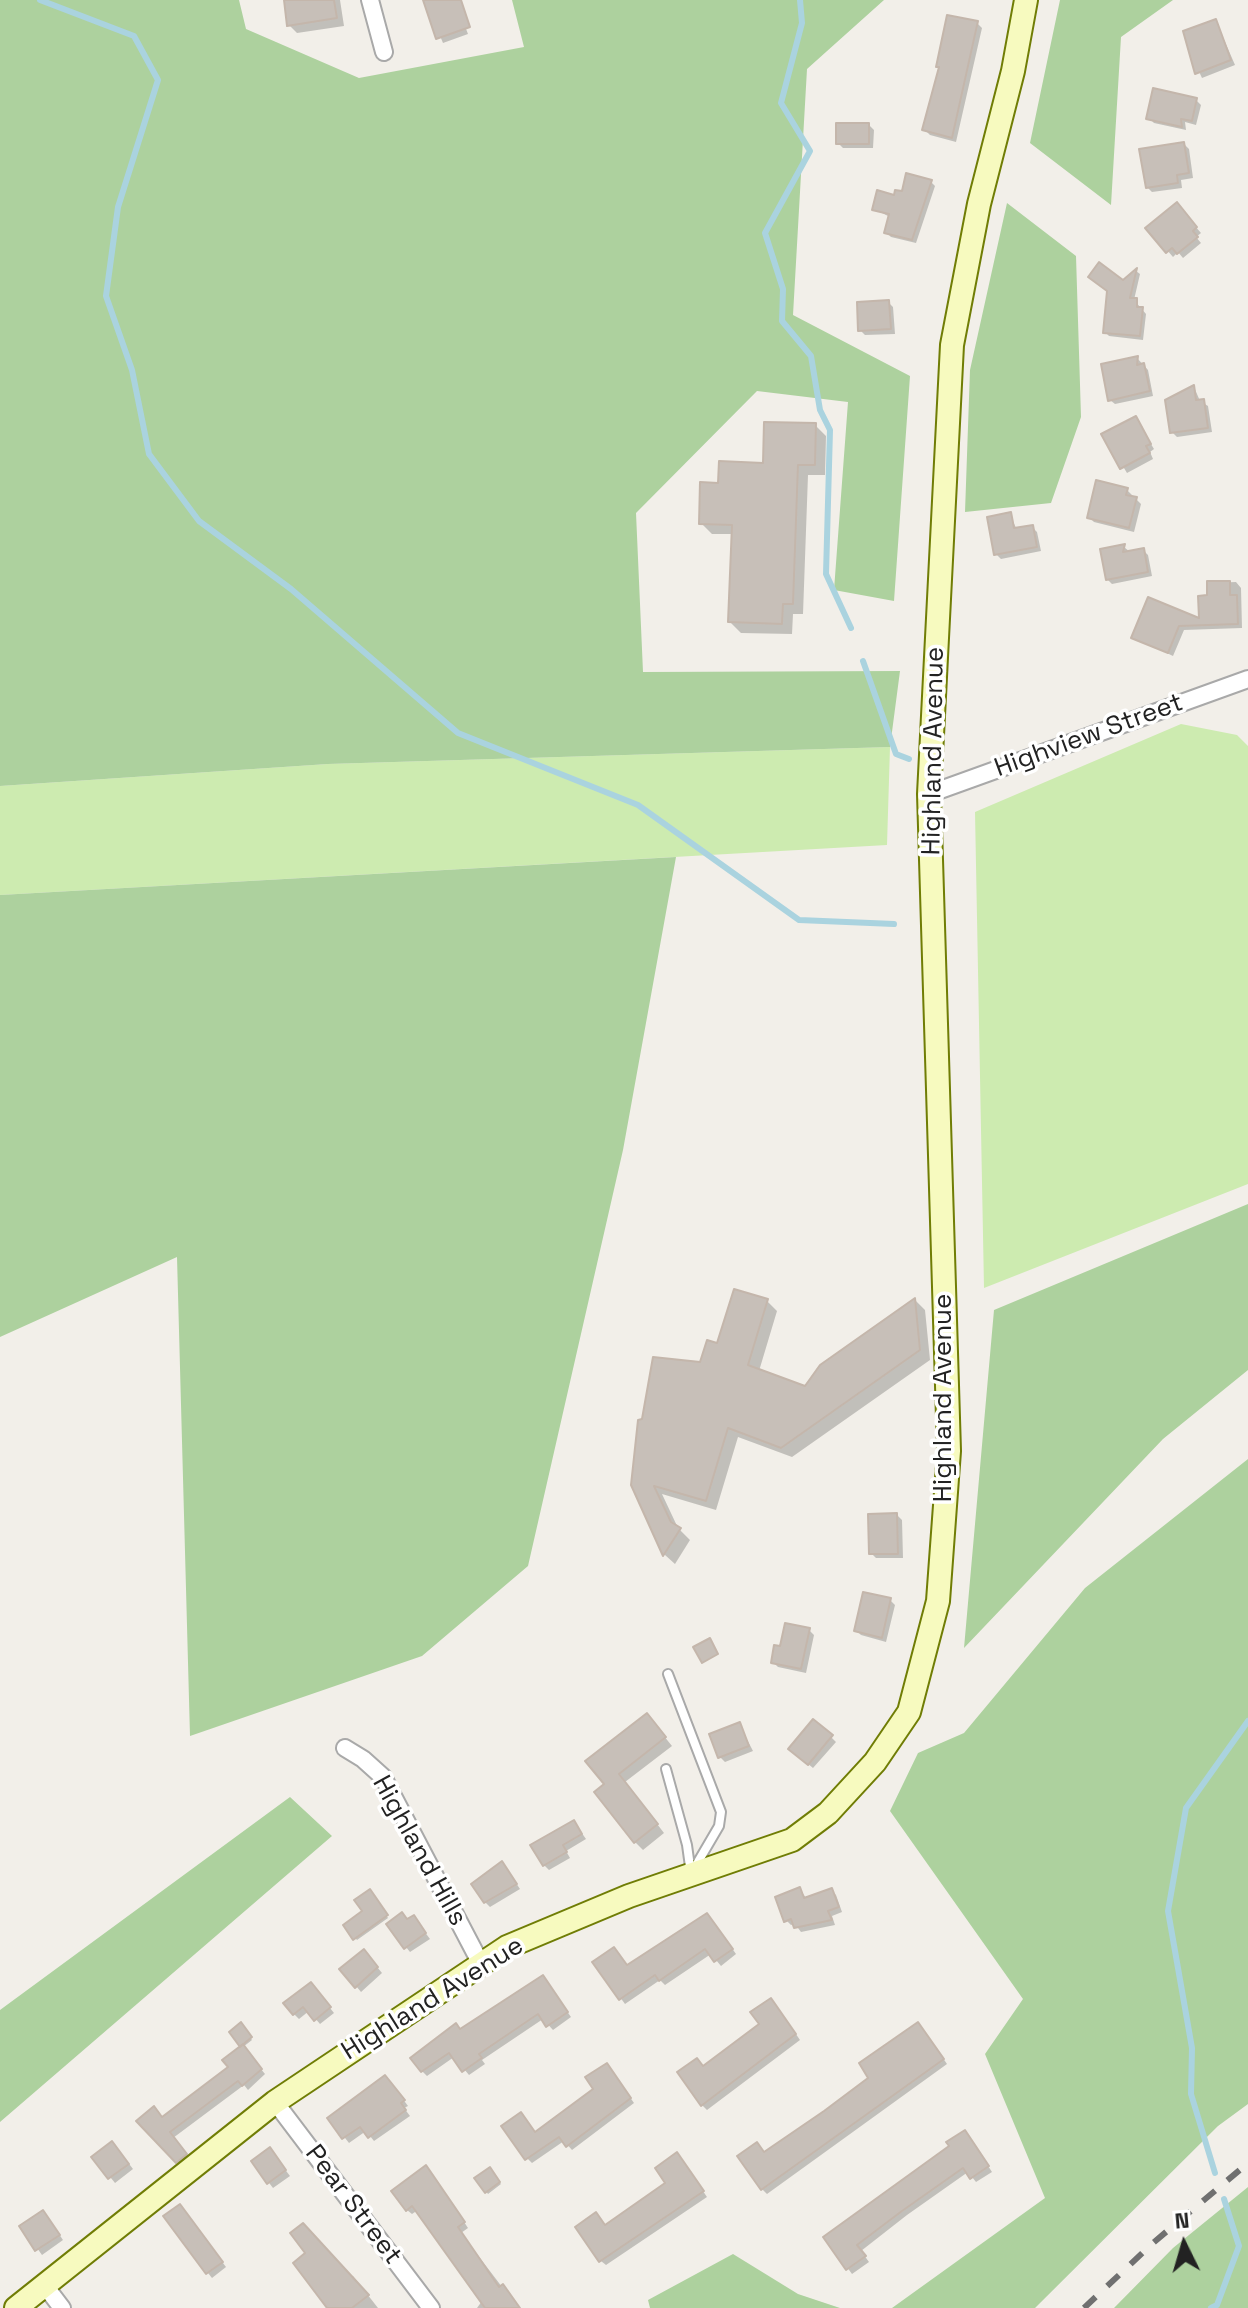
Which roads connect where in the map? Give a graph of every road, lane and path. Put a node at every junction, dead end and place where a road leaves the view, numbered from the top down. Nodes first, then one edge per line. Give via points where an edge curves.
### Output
1 (370, 0) edge
2 (1026, 0) edge
3 (384, 52) dead end
4 (1248, 679) edge
5 (929, 794) junction
6 (668, 1674) dead end
7 (345, 1748) dead end
8 (666, 1769) dead end
9 (691, 1874) junction
10 (481, 1964) junction
11 (275, 2102) junction
12 (46, 2287) junction
13 (16, 2308) edge
14 (62, 2308) edge
15 (431, 2308) edge

1 - 3 street
2 - 5 main road, Highland Avenue via 952,345
4 - 5 street, Highview Street
5 - 9 main road, Highland Avenue via 949,1451 938,1601 909,1712 866,1773 828,1813 792,1840
6 - 9 lane via 721,1812 719,1826
7 - 10 street, Highland Hills via 383,1777
8 - 9 lane
9 - 10 main road, Highland Avenue via 518,1943
10 - 11 main road, Highland Avenue
11 - 12 main road, Highland Avenue
11 - 15 street, Pear Street
12 - 13 main road, Highland Avenue
12 - 14 street

